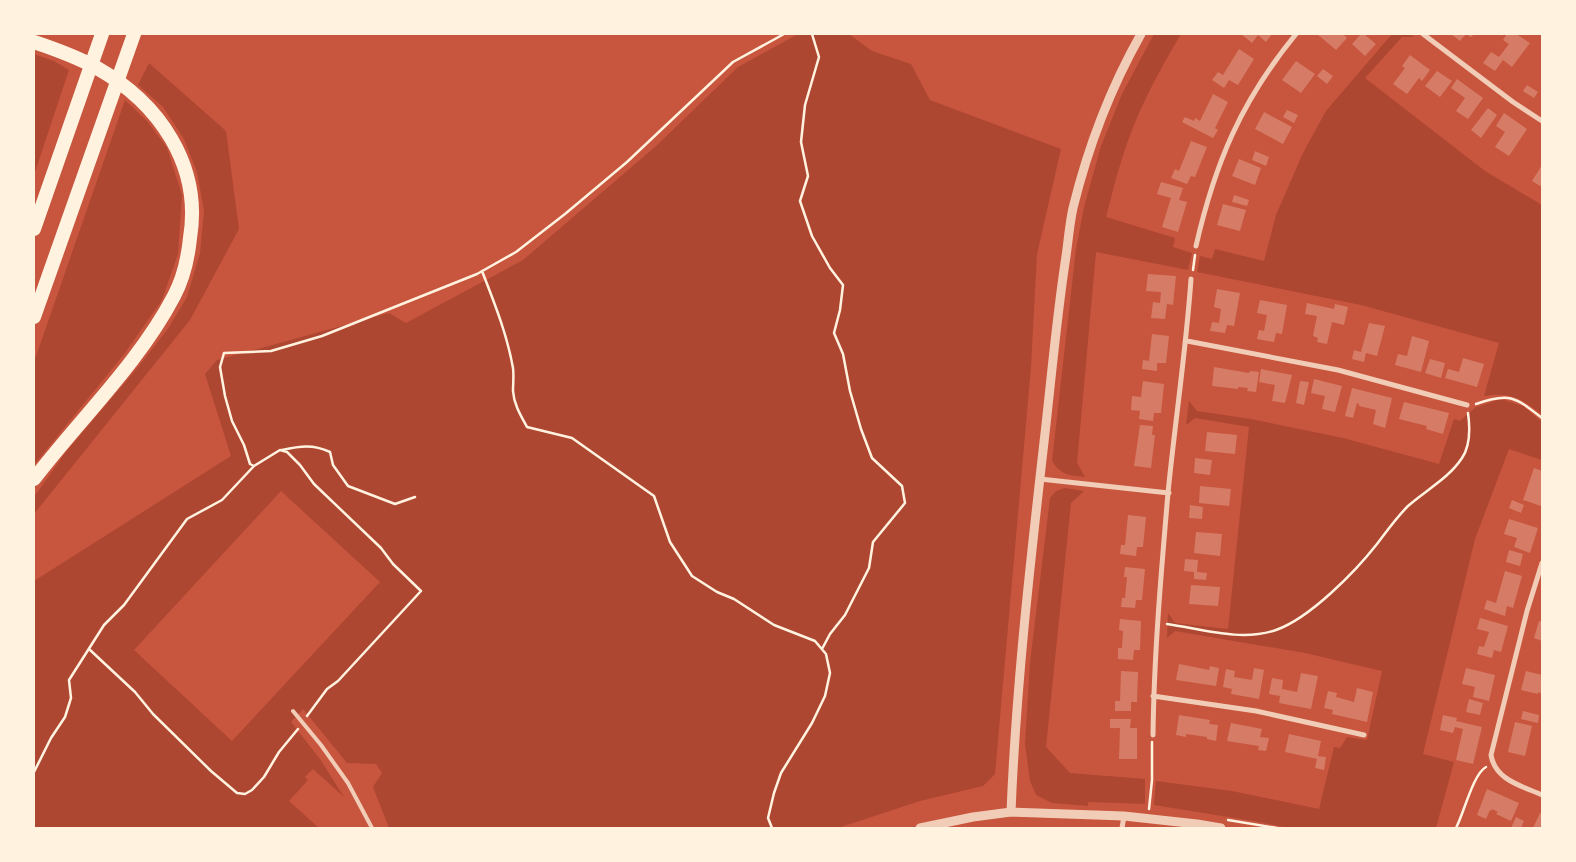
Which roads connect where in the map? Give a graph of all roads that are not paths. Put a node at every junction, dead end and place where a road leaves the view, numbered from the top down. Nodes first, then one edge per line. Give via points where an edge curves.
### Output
1 (102, 34) edge
2 (134, 34) edge
3 (1141, 34) edge
4 (1296, 34) edge
5 (1423, 34) edge
6 (34, 42) edge
7 (1542, 120) edge
8 (34, 229) edge
9 (1196, 246) road end
10 (1191, 279) road end
11 (34, 317) edge
12 (1187, 341) junction
13 (1467, 405) road end
14 (34, 478) edge
15 (1040, 479) junction
16 (1168, 493) junction
17 (1542, 563) edge
18 (1154, 696) junction
19 (293, 711) dead end
20 (1364, 734) dead end
21 (1152, 735) road end
22 (1542, 795) edge
23 (1011, 812) junction
24 (1124, 816) junction
25 (372, 828) edge
26 (920, 828) edge
27 (1122, 828) edge
28 (1221, 828) edge

1 - 8 highway
2 - 11 highway
3 - 15 street via 1112,88 1073,210 1060,295
4 - 9 street via 1258,84 1235,126 1205,206
5 - 7 street
6 - 14 highway via 96,68 132,93 160,121 184,165 193,221 187,260 175,295 147,338
10 - 12 street
12 - 13 street via 1338,370
12 - 16 street
15 - 16 street
15 - 23 street via 1015,732
16 - 18 street
17 - 22 street via 1490,755 1492,766 1509,781
18 - 20 street
18 - 21 street
19 - 25 lane via 348,783
23 - 24 street
23 - 26 street
24 - 27 street
24 - 28 street

